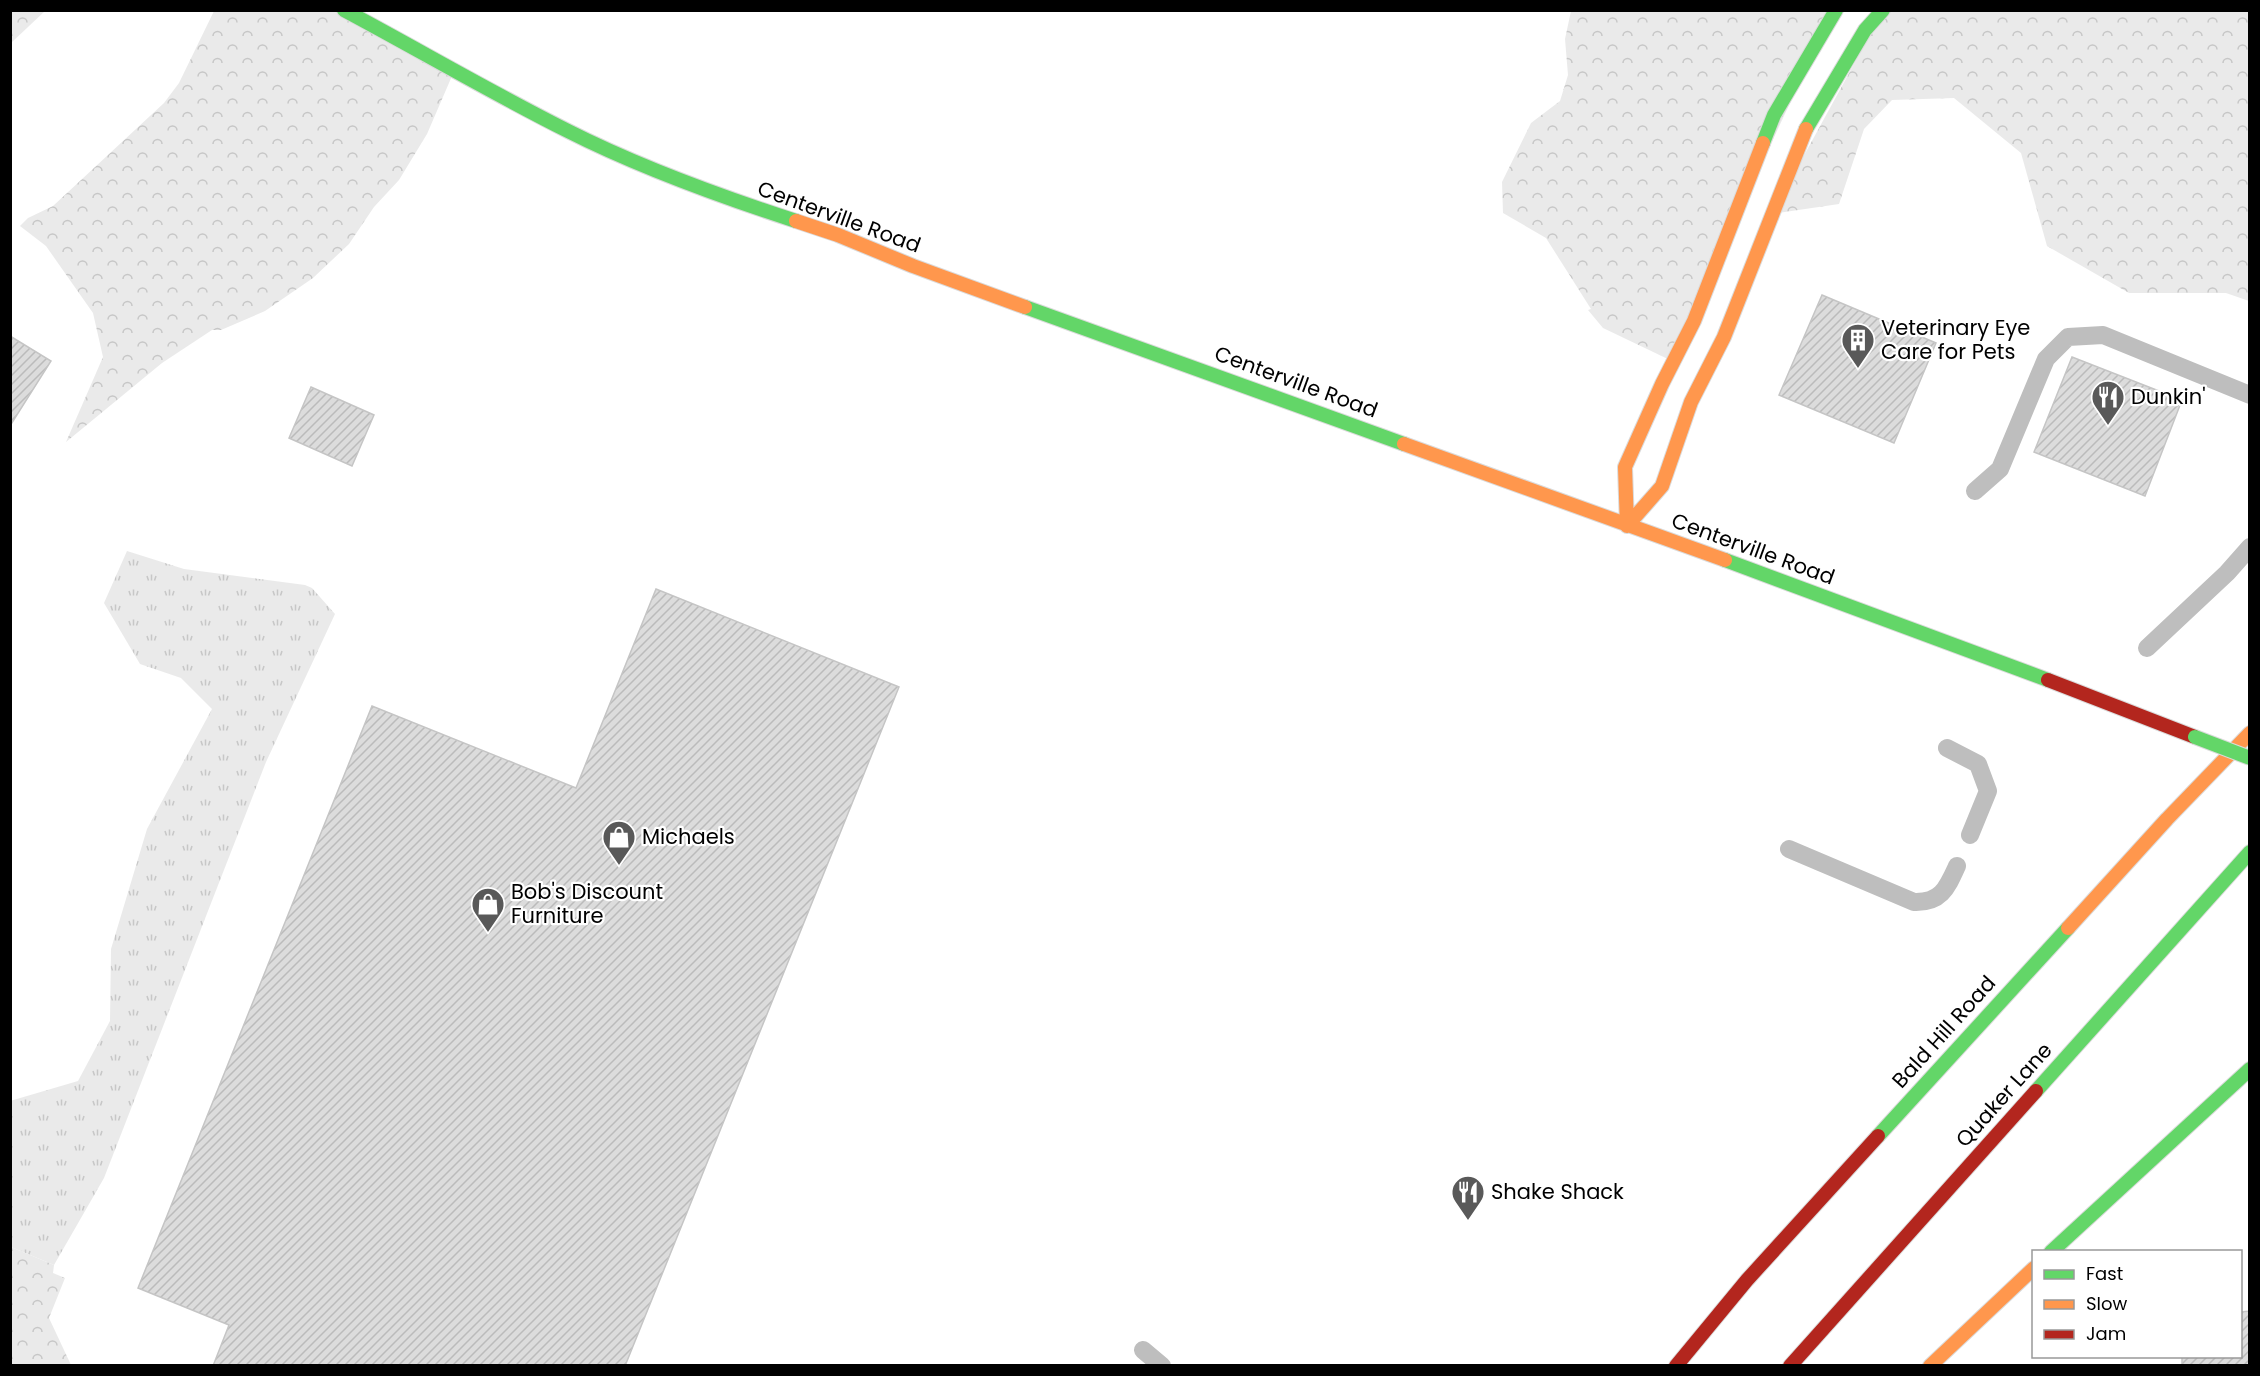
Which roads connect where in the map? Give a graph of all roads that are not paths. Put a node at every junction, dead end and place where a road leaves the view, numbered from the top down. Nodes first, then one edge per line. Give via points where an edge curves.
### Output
1 (344, 10) edge
2 (1836, 10) edge
3 (1883, 10) edge
4 (2250, 395) edge
5 (1975, 491) dead end
6 (1627, 526) junction
7 (2250, 547) edge
8 (2147, 648) dead end
9 (2250, 733) edge
10 (1947, 748) dead end
11 (2250, 758) edge
12 (1970, 835) dead end
13 (1789, 849) dead end
14 (2250, 852) edge
15 (1957, 866) dead end
16 (2250, 1070) edge
17 (2052, 1250) edge
18 (2032, 1270) edge
19 (1143, 1350) dead end
20 (1162, 1365) edge
21 (1676, 1365) edge
22 (1790, 1365) edge
23 (1930, 1365) edge

1 - 6 main road, Centerville Road via 568,131 728,199 838,235 913,266
2 - 6 main road via 1774,115 1694,321 1625,467
3 - 6 main road via 1865,30 1806,128 1724,337 1691,402 1662,486
4 - 5 lane via 2103,335 2068,337 2046,359 2000,470
6 - 11 main road, Centerville Road, bridge via 1762,573
7 - 8 lane
9 - 21 main road, Bald Hill Road via 1755,1271
10 - 12 lane via 1978,764 1988,791
13 - 15 lane via 1914,902 1925,903 1947,889
14 - 22 main road, Quaker Lane
16 - 17 main road
18 - 23 main road
19 - 20 lane

